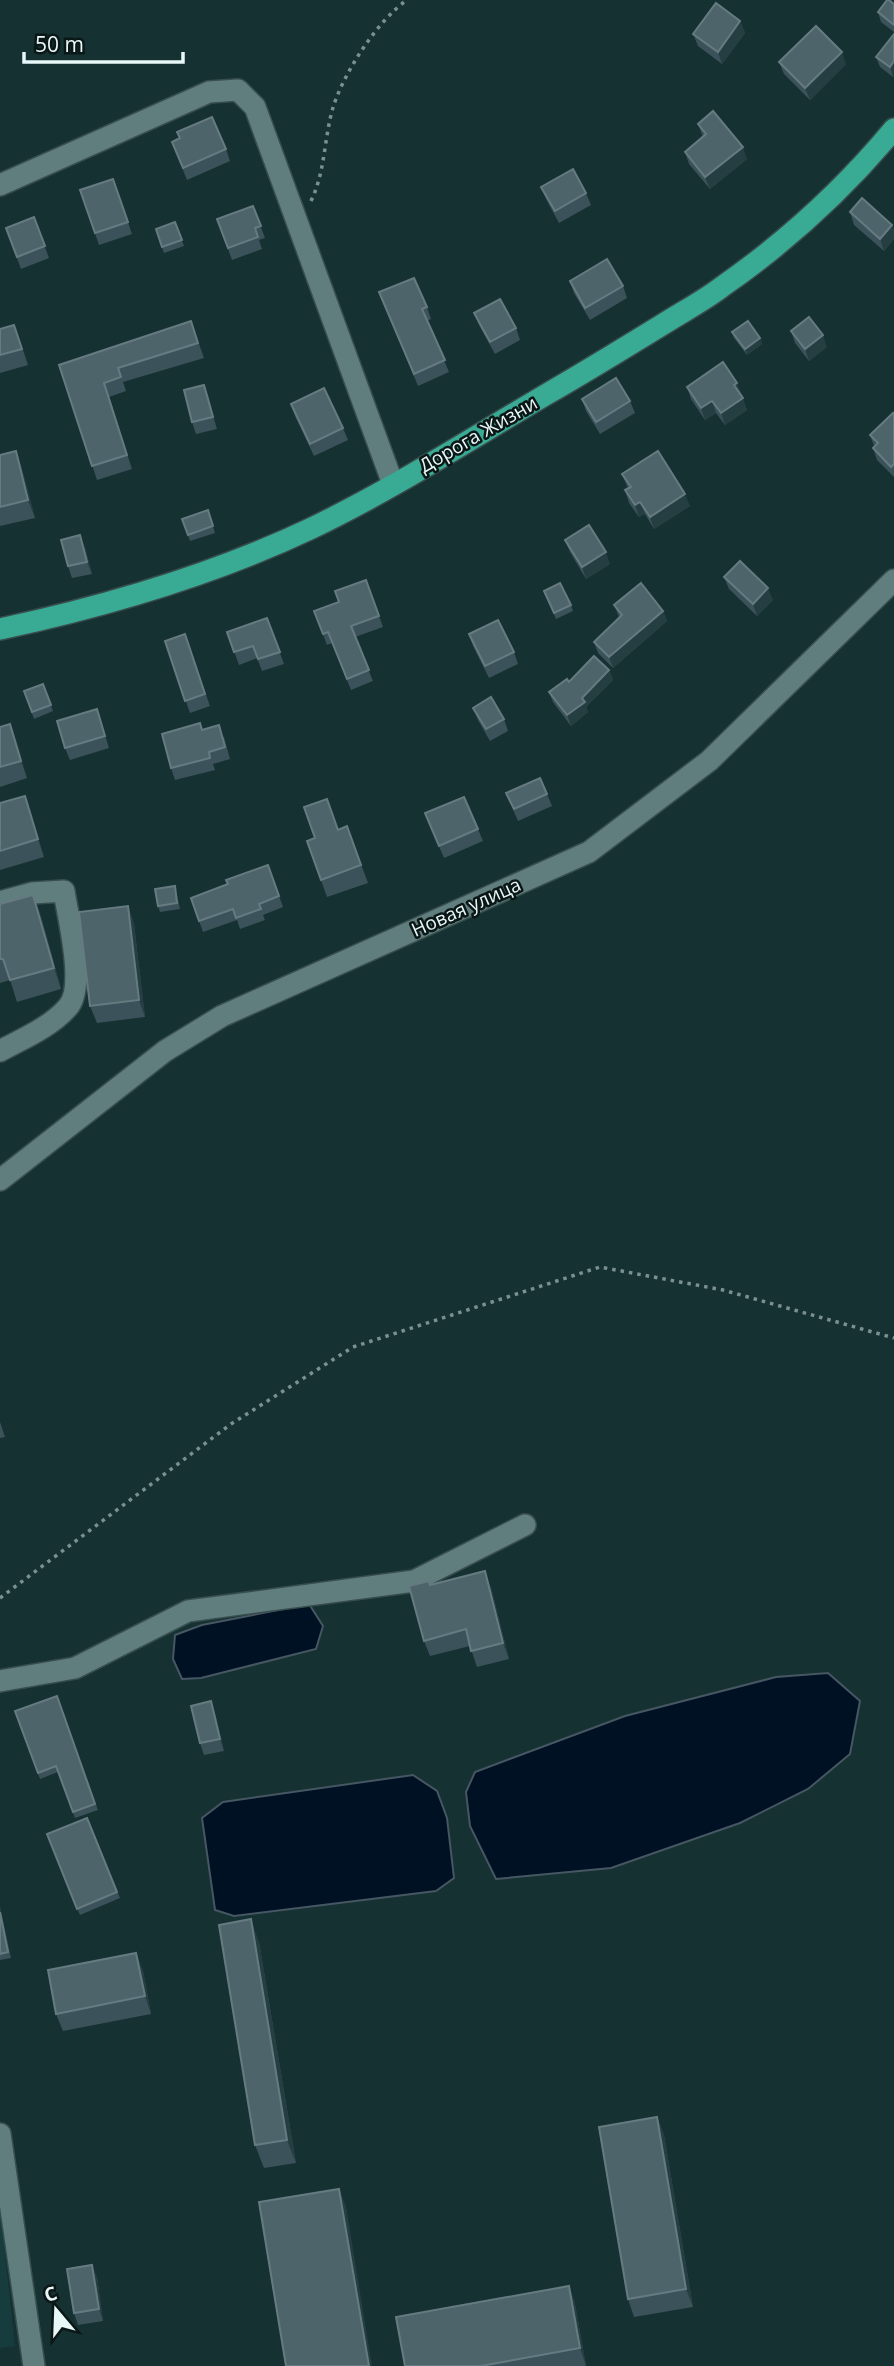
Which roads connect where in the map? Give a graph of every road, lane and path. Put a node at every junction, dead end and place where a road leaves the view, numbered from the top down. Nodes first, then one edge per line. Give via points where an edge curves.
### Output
1 (407, 0) edge
2 (894, 129) edge
3 (0, 185) edge
4 (298, 225) junction
5 (393, 484) junction
6 (894, 580) edge
7 (0, 629) edge
8 (0, 902) edge
9 (0, 1051) edge
10 (0, 1180) edge
11 (894, 1338) edge
12 (525, 1525) dead end
13 (0, 1598) edge
14 (0, 1681) edge
15 (1, 2141) edge
16 (34, 2366) edge

1 - 4 path via 357,55 332,110 319,185
2 - 5 main road, Дорога Жизни via 804,221 722,287
3 - 4 street via 209,92 238,90 255,107
4 - 5 street
5 - 7 main road, Дорога Жизни via 312,528 229,562 100,605
6 - 10 street, Новая улица via 709,761 589,852 222,1016 164,1051
8 - 9 street via 64,891 78,977 70,1006
11 - 13 path via 723,1290 600,1267 353,1347 231,1424
12 - 14 street via 414,1581 187,1611 75,1668
15 - 16 street

